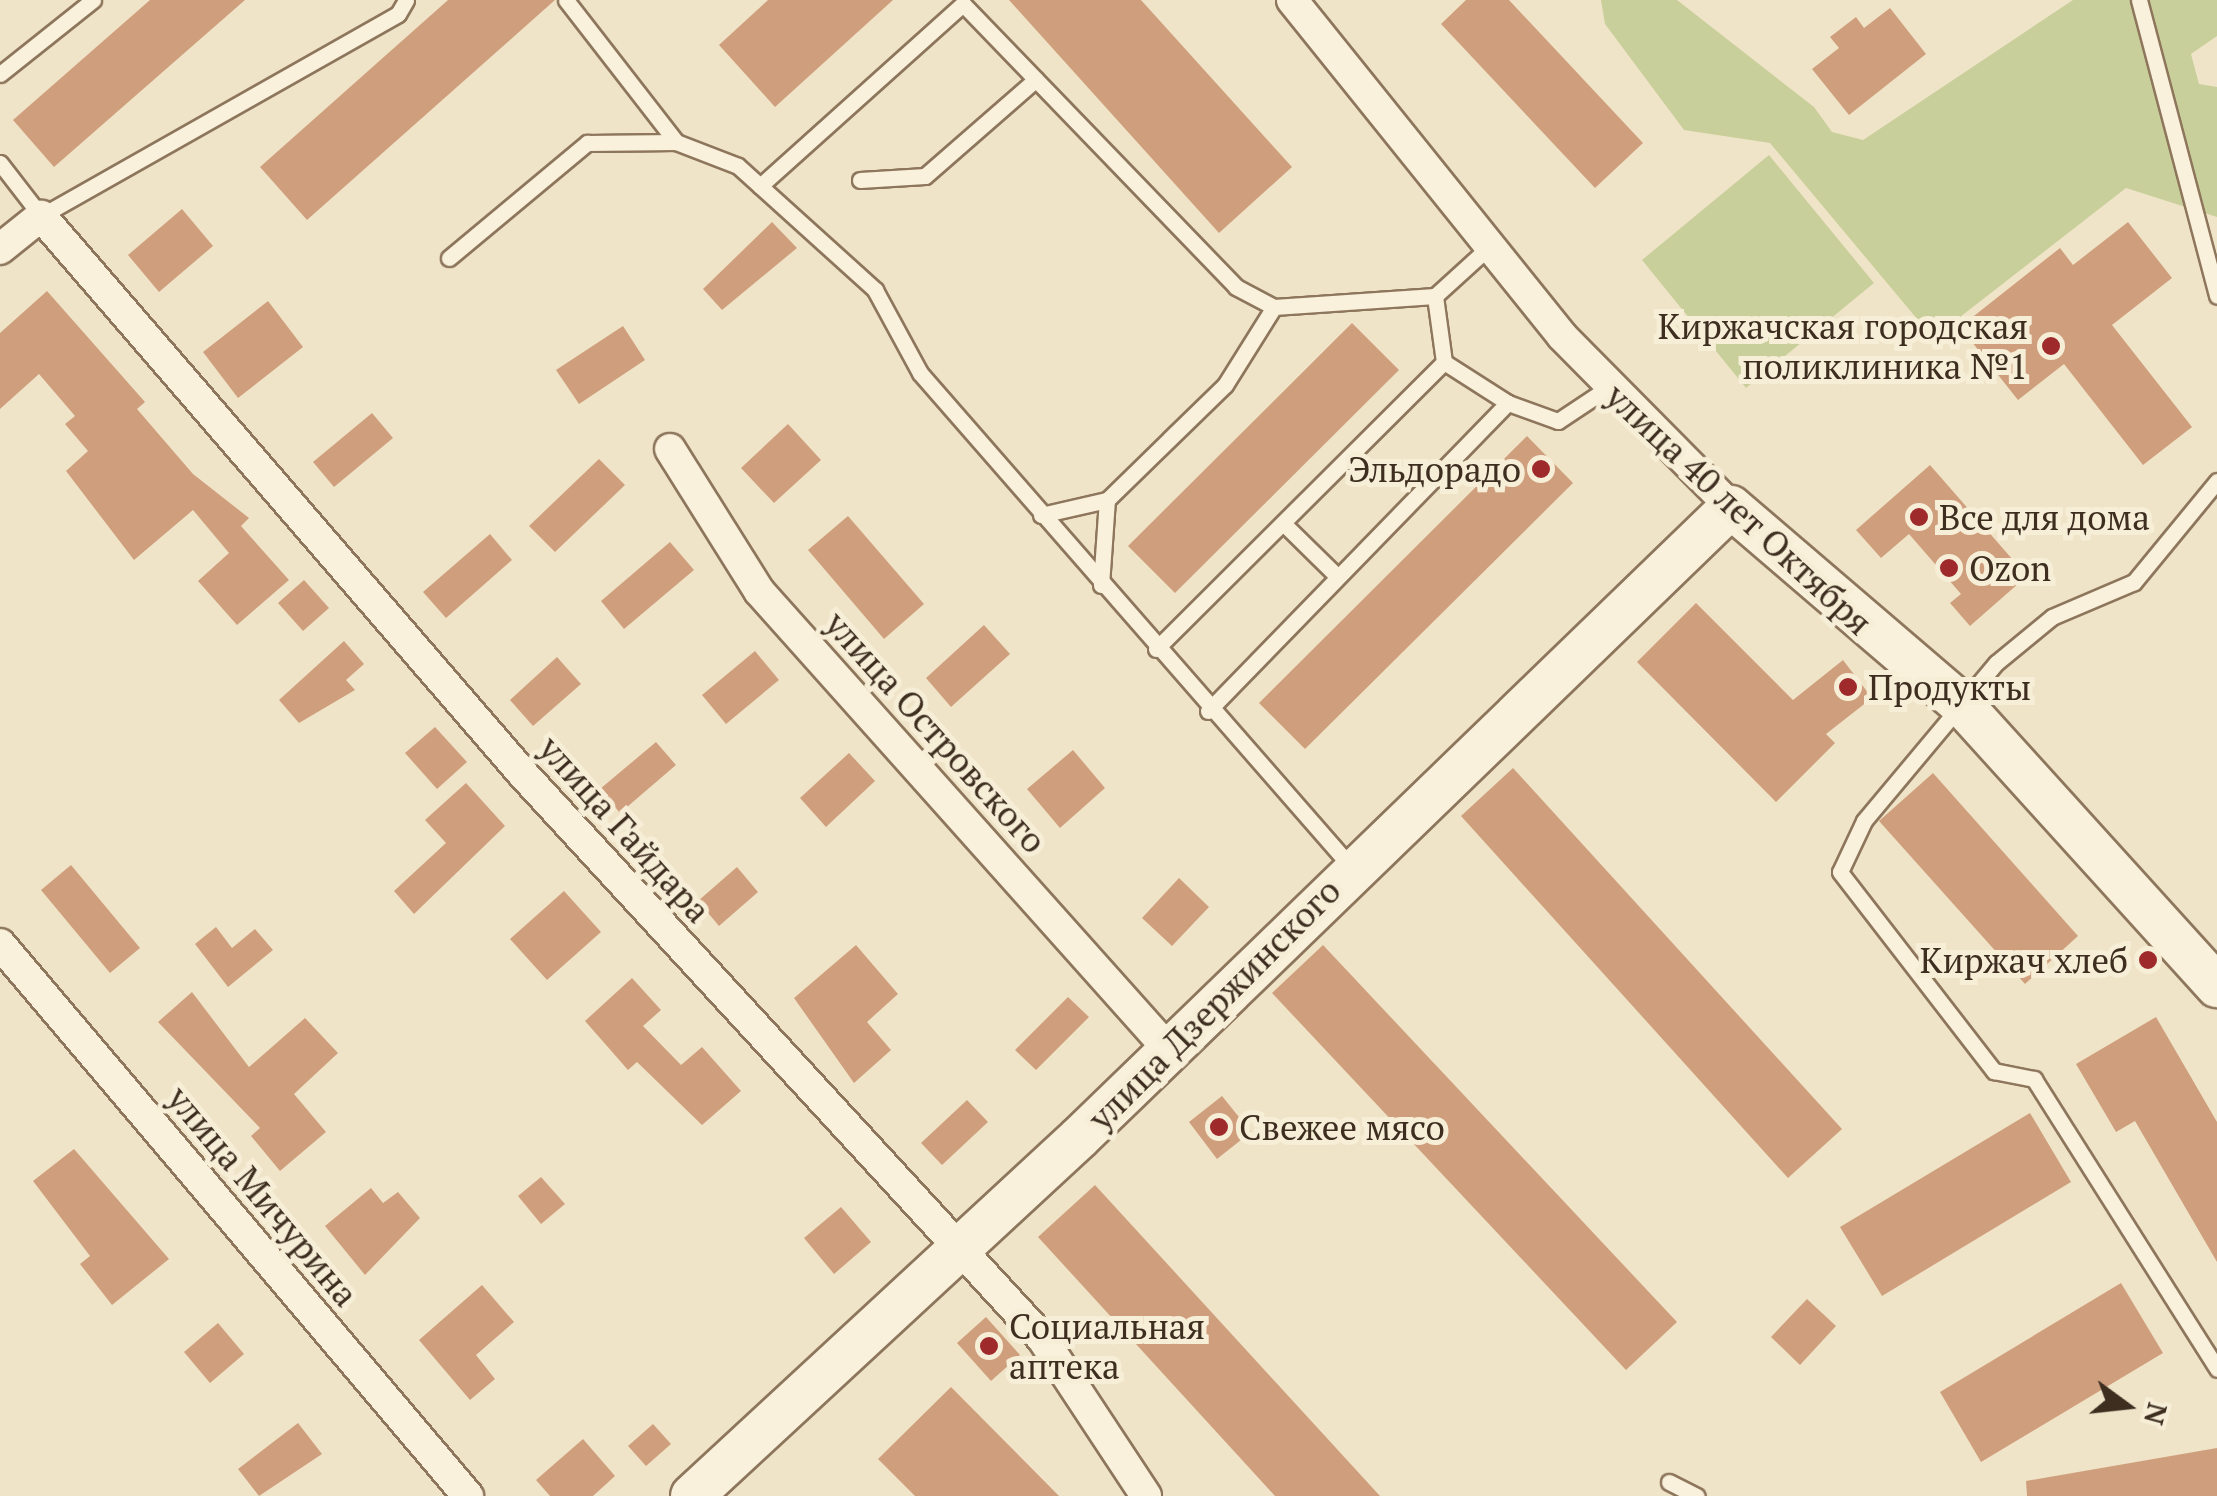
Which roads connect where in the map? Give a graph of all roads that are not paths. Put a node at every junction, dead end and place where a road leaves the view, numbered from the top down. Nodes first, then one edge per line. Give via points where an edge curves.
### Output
1 (92, 0) edge
2 (406, 0) edge
3 (566, 0) edge
4 (1292, 0) edge
5 (2139, 0) edge
6 (0, 74) edge
7 (1036, 79) junction
8 (676, 142) junction
9 (0, 163) edge
10 (860, 180) dead end
11 (760, 186) junction
12 (41, 216) junction
13 (1490, 246) junction
14 (0, 249) edge
15 (449, 258) dead end
16 (1435, 296) junction
17 (2217, 296) edge
18 (1274, 307) junction
19 (1444, 362) junction
20 (1608, 387) junction
21 (1508, 403) junction
22 (670, 449) dead end
23 (2217, 481) edge
24 (1107, 500) junction
25 (1731, 507) junction
26 (1041, 515) junction
27 (1285, 525) junction
28 (1338, 577) junction
29 (1101, 585) junction
30 (1156, 650) junction
31 (1964, 706) junction
32 (1208, 711) junction
33 (1352, 868) junction
34 (0, 944) edge
35 (2217, 986) edge
36 (1168, 1049) junction
37 (958, 1250) junction
38 (2217, 1368) edge
39 (1669, 1482) dead end
40 (468, 1496) edge
41 (692, 1496) edge
42 (1146, 1496) edge
43 (1697, 1496) edge

1 - 6 lane
2 - 12 lane via 381,24
3 - 8 lane
4 - 13 street, улица 40 лет Октября
5 - 17 lane
7 - 10 lane via 924,176
7 - 11 lane via 963,4
7 - 18 lane via 1236,287
8 - 11 lane via 738,166
8 - 15 lane via 587,143
9 - 12 lane
11 - 26 lane via 875,290 920,373
12 - 14 street
12 - 37 street, улица Гайдара via 524,774
13 - 16 lane
13 - 20 street, улица 40 лет Октября
16 - 18 lane
16 - 19 lane
18 - 24 lane via 1225,386
19 - 21 lane
19 - 27 lane
20 - 21 lane via 1558,422
20 - 25 street, улица 40 лет Октября
21 - 28 lane
22 - 36 street, улица Островского via 759,592
23 - 31 lane via 2134,582 2052,616 1996,663
24 - 26 lane
24 - 29 lane
25 - 31 street, улица 40 лет Октября
25 - 33 street, улица Дзержинского
26 - 29 lane
27 - 28 lane
27 - 30 lane
28 - 32 lane
29 - 30 lane
30 - 32 lane
31 - 35 street, улица 40 лет Октября
31 - 38 lane via 1864,821 1840,872 1994,1071 2034,1079
32 - 33 lane
33 - 36 street, улица Дзержинского
34 - 40 street, улица Мичурина
36 - 37 street, улица Дзержинского
37 - 41 street, улица Дзержинского
37 - 42 street, улица Гайдара via 1042,1338
39 - 43 lane

